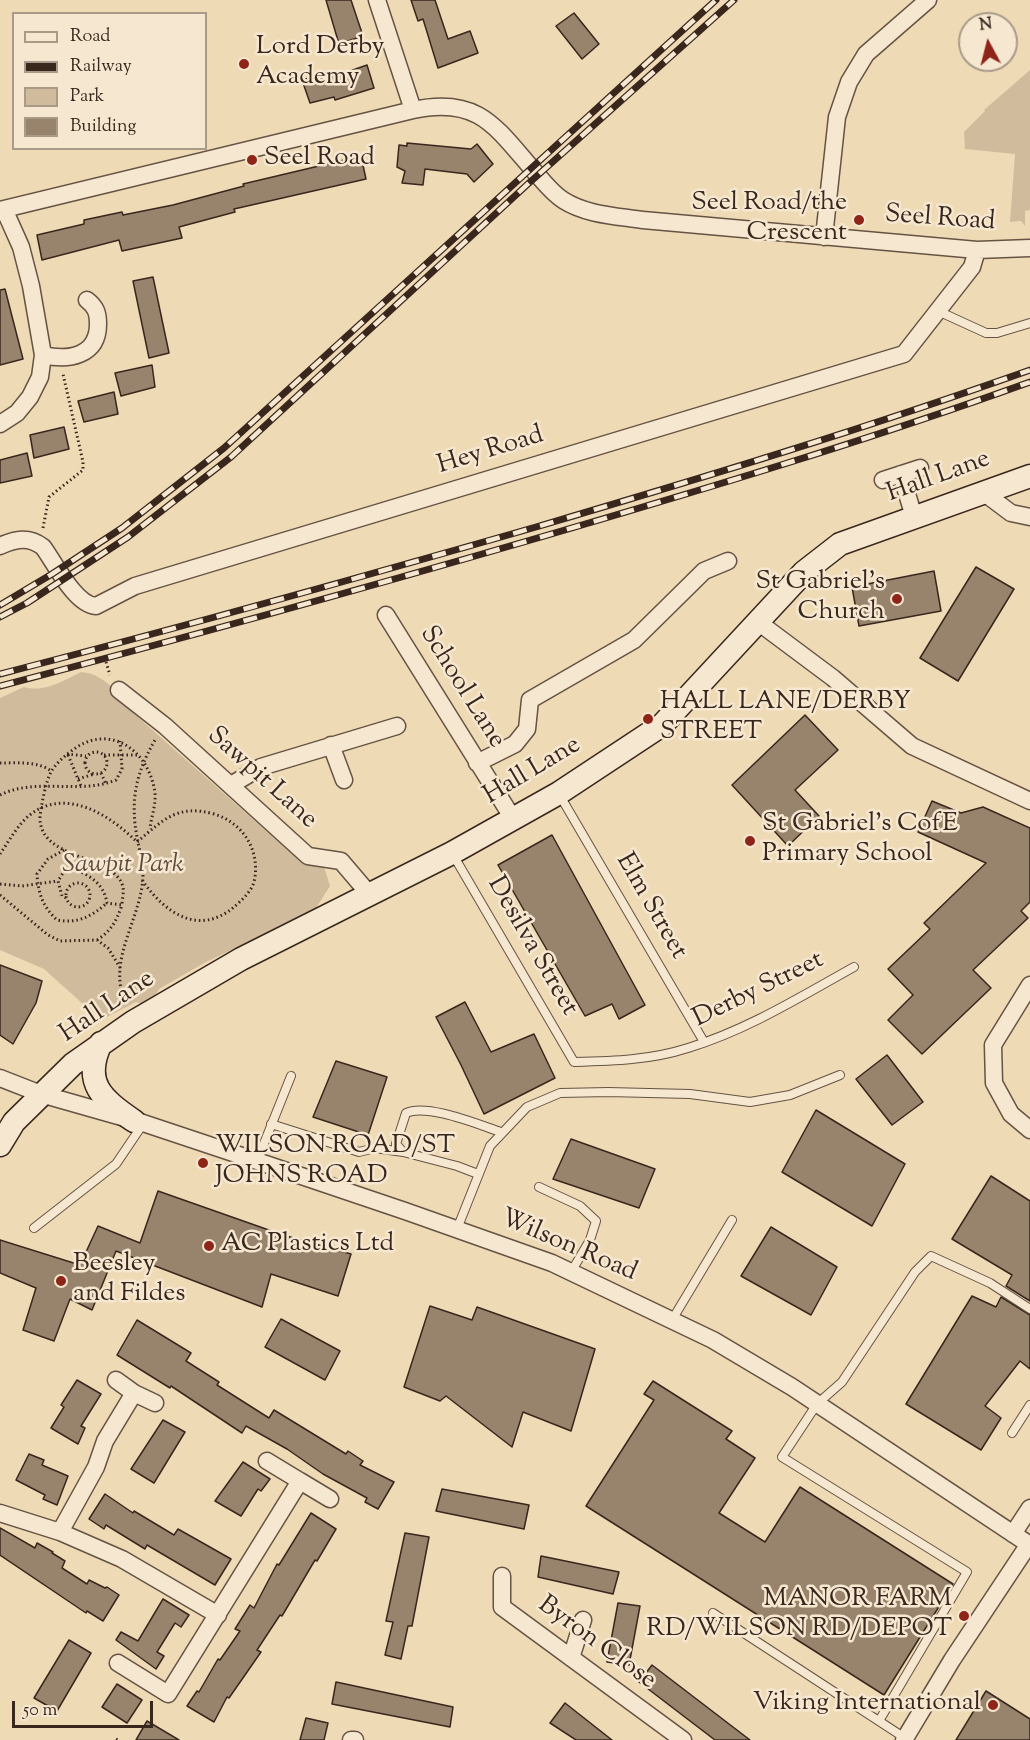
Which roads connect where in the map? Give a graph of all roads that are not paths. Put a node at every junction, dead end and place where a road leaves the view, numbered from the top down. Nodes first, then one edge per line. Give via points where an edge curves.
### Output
1 (377, 0) edge
2 (928, 0) edge
3 (413, 110) junction
4 (2, 209) edge
5 (824, 237) junction
6 (1030, 248) edge
7 (976, 250) junction
8 (87, 300) dead end
9 (938, 311) junction
10 (1030, 323) edge
11 (51, 356) junction
12 (0, 424) edge
13 (920, 468) dead end
14 (901, 474) junction
15 (1030, 477) edge
16 (884, 480) dead end
17 (982, 492) junction
18 (914, 517) junction
19 (1030, 517) edge
20 (0, 546) edge
21 (728, 561) dead end
22 (386, 615) dead end
23 (758, 622) junction
24 (119, 690) dead end
25 (397, 726) dead end
26 (331, 745) junction
27 (477, 763) junction
28 (344, 780) dead end
29 (231, 786) junction
30 (559, 793) junction
31 (1030, 801) edge
32 (512, 818) junction
33 (452, 853) junction
34 (370, 895) junction
35 (854, 967) dead end
36 (1030, 985) edge
37 (704, 1042) junction
38 (101, 1043) junction
39 (574, 1062) joint
40 (840, 1075) dead end
41 (291, 1076) dead end
42 (0, 1078) edge
43 (41, 1094) junction
44 (139, 1122) junction
45 (271, 1125) junction
46 (1030, 1130) edge
47 (501, 1132) junction
48 (0, 1145) edge
49 (403, 1152) junction
50 (257, 1161) junction
51 (478, 1174) junction
52 (539, 1187) dead end
53 (732, 1220) dead end
54 (34, 1228) dead end
55 (458, 1229) junction
56 (571, 1272) junction
57 (1030, 1309) edge
58 (672, 1320) junction
59 (116, 1380) dead end
60 (134, 1393) junction
61 (155, 1403) dead end
62 (817, 1404) junction
63 (1030, 1405) edge
64 (1012, 1433) dead end
65 (267, 1461) dead end
66 (300, 1481) junction
67 (330, 1499) dead end
68 (1030, 1508) edge
69 (0, 1513) edge
70 (60, 1532) junction
71 (1013, 1534) junction
72 (1030, 1544) edge
73 (502, 1576) dead end
74 (713, 1613) dead end
75 (218, 1615) junction
76 (583, 1620) dead end
77 (571, 1658) junction
78 (118, 1664) dead end
79 (879, 1721) junction
80 (904, 1739) edge
81 (684, 1740) edge

1 - 3 street
2 - 5 street via 866,54 849,82 837,117
3 - 4 street, Seel Road
3 - 5 street, Seel Road via 446,106 475,114 498,131 557,195 582,209 643,220
4 - 11 street via 21,247
5 - 7 street, Seel Road
6 - 7 street, Seel Road
7 - 9 street, Hey Road via 972,267
8 - 11 street via 96,307 98,319 94,345 84,352
9 - 10 lane via 986,333
9 - 20 street, Hey Road via 904,354 135,586 96,606 78,597 36,542 19,539
11 - 12 street via 30,397 17,413
13 - 14 street
14 - 16 street
14 - 18 street
15 - 17 street, Hall Lane
17 - 18 street, Hall Lane
17 - 19 street via 1011,513
18 - 23 street, Hall Lane via 840,544 804,572
21 - 27 street via 704,571 634,640 530,700 527,729 515,744
22 - 27 street, School Lane
23 - 30 street, Hall Lane via 662,725
23 - 31 street via 833,678 912,746
24 - 29 street, Sawpit Lane
25 - 26 street
26 - 28 street
26 - 29 street via 261,767
27 - 32 street, School Lane
29 - 34 street, Sawpit Lane via 308,856 341,861
30 - 32 street, Hall Lane
30 - 37 lane, Elm Street
32 - 33 street, Hall Lane
33 - 34 street, Hall Lane
33 - 39 lane, Desilva Street
34 - 38 street, Hall Lane via 241,959
35 - 37 lane, Derby Street via 749,1025
36 - 46 street via 993,1045 994,1083 1011,1114
37 - 39 lane, Derby Street via 629,1060
38 - 43 street, Hall Lane
38 - 44 street via 95,1056 94,1082 113,1107
40 - 47 lane via 790,1095 750,1102 690,1094 560,1094 527,1107
41 - 45 lane
42 - 43 street, Wilson Road
43 - 44 street, Wilson Road
43 - 48 street, Hall Lane via 14,1122
44 - 50 street, Wilson Road
44 - 54 lane via 116,1164
45 - 49 lane via 359,1152 375,1148
45 - 50 lane
47 - 49 lane via 432,1111 413,1110 406,1113 396,1144
47 - 51 lane
49 - 51 lane
50 - 55 street, Wilson Road
51 - 55 lane
52 - 56 lane via 580,1206 596,1221
53 - 58 lane
55 - 56 street, Wilson Road
56 - 58 street, Wilson Road
57 - 62 lane via 990,1283 931,1256 915,1272 842,1383
58 - 62 street, Wilson Road
59 - 60 street
60 - 61 street
60 - 70 street via 105,1441 96,1467
62 - 71 street, Wilson Road
62 - 79 lane via 782,1457 968,1572
63 - 64 lane
65 - 66 street
66 - 67 street
66 - 75 street
68 - 71 street
69 - 70 street
70 - 75 street via 122,1559
71 - 72 street, Wilson Road
72 - 80 street
73 - 77 street, Byron Close via 502,1607
74 - 79 lane
75 - 78 street via 168,1694
76 - 77 street
77 - 81 street, Byron Close
79 - 80 lane

